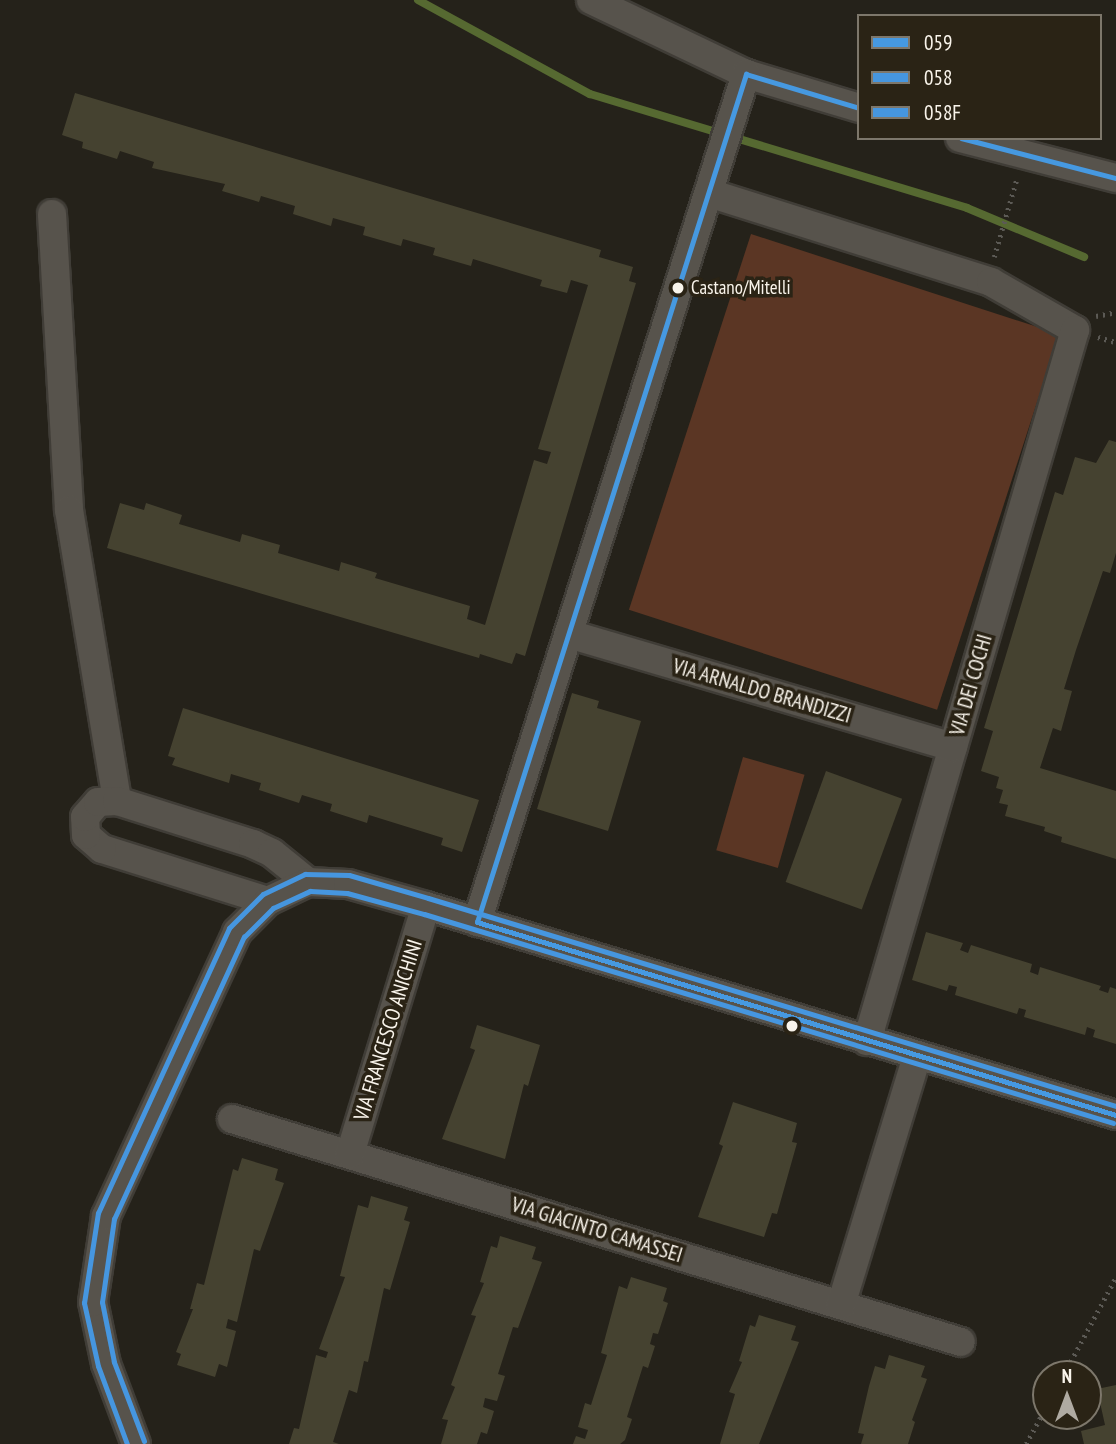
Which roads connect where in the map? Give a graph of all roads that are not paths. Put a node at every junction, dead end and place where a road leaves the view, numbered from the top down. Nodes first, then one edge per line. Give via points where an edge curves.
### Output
1 (591, 0) edge
2 (746, 74) junction
3 (857, 107) edge
4 (968, 140) edge
5 (1116, 178) edge
6 (711, 188) junction
7 (52, 214) dead end
8 (572, 635) junction
9 (953, 747) junction
10 (117, 801) junction
11 (308, 882) junction
12 (268, 901) junction
13 (426, 906) junction
14 (477, 922) junction
15 (867, 1041) junction
16 (917, 1057) junction
17 (1116, 1115) edge
18 (232, 1119) dead end
19 (350, 1154) junction
20 (841, 1305) junction
21 (961, 1342) dead end
22 (136, 1444) edge

1 - 2 street
2 - 3 street
2 - 6 street
4 - 5 street
6 - 8 street
6 - 9 street, VIA DEI COCHI via 991,282 1075,330
7 - 10 street via 69,510
8 - 9 street, VIA ARNALDO BRANDIZZI
8 - 14 street
9 - 15 street, VIA DEI COCHI
10 - 11 street via 253,844
10 - 12 street via 97,802 88,811 84,828 95,845
11 - 12 street
11 - 13 street via 348,884
12 - 22 street via 237,932 102,1232 93,1285 95,1316 106,1364
13 - 14 street
13 - 19 street, VIA FRANCESCO ANICHINI
14 - 15 street
15 - 16 street
16 - 17 street
16 - 20 street
18 - 19 street, VIA GIACINTO CAMASSEI
19 - 20 street, VIA GIACINTO CAMASSEI
20 - 21 street, VIA GIACINTO CAMASSEI

